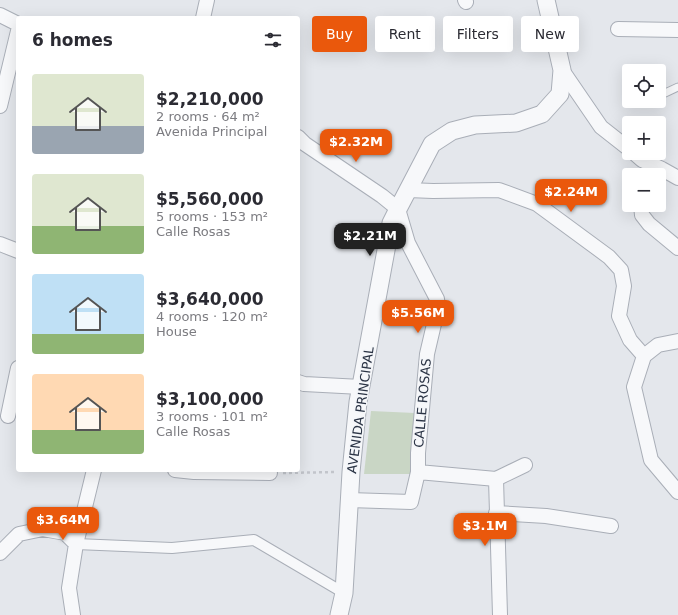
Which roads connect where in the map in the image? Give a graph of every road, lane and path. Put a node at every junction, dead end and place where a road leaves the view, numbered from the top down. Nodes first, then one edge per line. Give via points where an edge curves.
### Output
1 (207, 0) edge
2 (546, 0) edge
3 (0, 15) edge
4 (203, 16) edge
5 (16, 23) edge
6 (618, 29) dead end
7 (678, 30) edge
8 (16, 39) edge
9 (562, 70) junction
10 (678, 87) edge
11 (666, 93) edge
12 (0, 106) edge
13 (300, 139) edge
14 (622, 144) edge
15 (642, 160) edge
16 (654, 168) edge
17 (666, 174) edge
18 (678, 178) edge
19 (408, 190) junction
20 (398, 209) junction
21 (642, 212) edge
22 (0, 244) edge
23 (678, 248) edge
24 (16, 250) edge
25 (678, 341) edge
26 (644, 356) junction
27 (16, 379) edge
28 (300, 383) edge
29 (361, 387) junction
30 (9, 416) edge
31 (526, 465) dead end
32 (418, 467) junction
33 (94, 472) edge
34 (194, 472) edge
35 (351, 472) junction
36 (270, 473) joint
37 (496, 478) junction
38 (678, 492) edge
39 (349, 500) junction
40 (496, 513) junction
41 (611, 526) dead end
42 (76, 544) junction
43 (0, 553) edge
44 (344, 593) junction
45 (73, 615) edge
46 (339, 615) edge
47 (500, 615) edge

1 - 4 street
2 - 9 street, AVENIDA PRINCIPAL
3 - 5 street
6 - 7 street
8 - 12 street
9 - 14 street via 601,127
9 - 19 street, AVENIDA PRINCIPAL via 560,94 542,114 516,123 475,125 452,131 432,144
10 - 11 lane
13 - 20 street
15 - 16 street
17 - 18 street
19 - 20 street, AVENIDA PRINCIPAL
19 - 26 street via 499,190 537,204 609,257 621,270 624,286 619,316 630,340
20 - 29 street, AVENIDA PRINCIPAL via 391,223
20 - 32 street, CALLE ROSAS via 408,244 437,299 438,307 426,354
21 - 23 street via 649,224
22 - 24 street
25 - 26 street via 658,345
26 - 38 street via 634,387 651,460
27 - 30 street
28 - 29 street
29 - 35 street, AVENIDA PRINCIPAL
31 - 37 street
32 - 37 street
32 - 39 street, CALLE ROSAS via 411,502
33 - 42 street
34 - 36 street
35 - 36 path
35 - 39 street, AVENIDA PRINCIPAL
37 - 40 street
39 - 44 street, AVENIDA PRINCIPAL
40 - 41 street via 546,516
40 - 47 street
42 - 43 street via 65,533 43,529 19,534
42 - 44 street via 172,548 254,540
42 - 45 street via 69,588
44 - 46 street, AVENIDA PRINCIPAL

